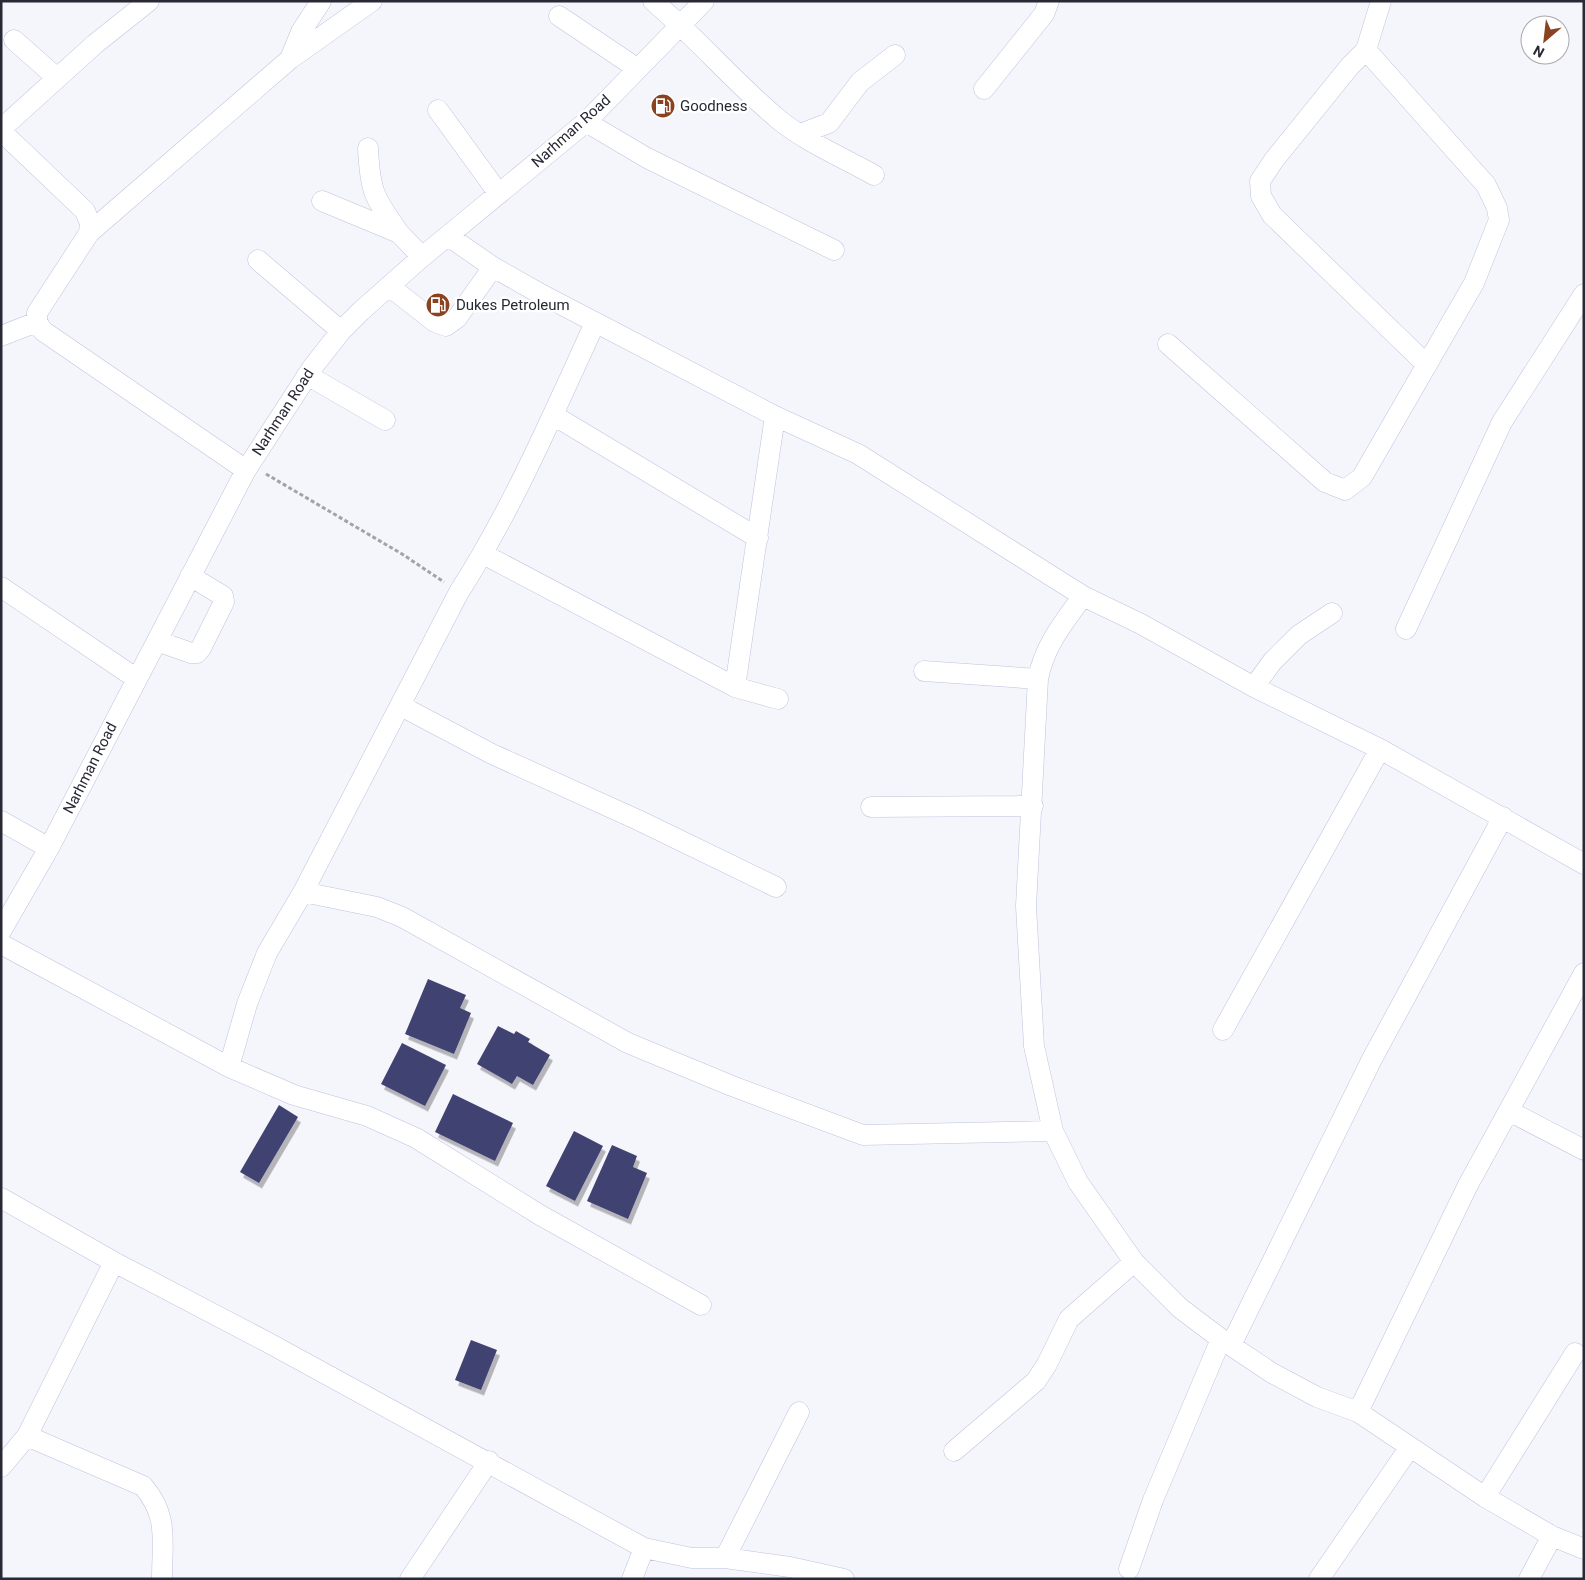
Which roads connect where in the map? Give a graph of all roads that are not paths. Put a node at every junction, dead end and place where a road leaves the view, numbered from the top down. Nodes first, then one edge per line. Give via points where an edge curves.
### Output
1 (149, 1) edge
2 (320, 1) edge
3 (372, 1) edge
4 (653, 1) edge
5 (704, 1) edge
6 (1049, 1) edge
7 (1381, 1) edge
8 (559, 16) dead end
9 (680, 24) junction
10 (14, 40) dead end
11 (1366, 50) junction
12 (895, 55) dead end
13 (290, 59) junction
14 (638, 69) junction
15 (57, 78) junction
16 (984, 89) dead end
17 (438, 110) dead end
18 (586, 122) junction
19 (1, 130) edge
20 (800, 134) junction
21 (368, 148) dead end
22 (874, 175) dead end
23 (499, 194) junction
24 (322, 201) dead end
25 (89, 232) junction
26 (399, 233) junction
27 (448, 236) junction
28 (834, 250) dead end
29 (422, 257) junction
30 (258, 260) dead end
31 (493, 267) junction
32 (389, 286) junction
33 (1584, 294) edge
34 (37, 322) junction
35 (595, 323) junction
36 (341, 331) junction
37 (1, 336) edge
38 (1168, 344) dead end
39 (1427, 365) junction
40 (307, 375) junction
41 (553, 415) junction
42 (775, 416) junction
43 (385, 420) dead end
44 (248, 467) junction
45 (758, 538) junction
46 (483, 554) junction
47 (190, 576) junction
48 (1, 587) edge
49 (1083, 596) junction
50 (1332, 613) dead end
51 (1406, 629) dead end
52 (156, 641) junction
53 (924, 671) dead end
54 (1038, 678) junction
55 (137, 679) junction
56 (735, 687) junction
57 (1254, 687) junction
58 (778, 699) dead end
59 (401, 706) junction
60 (1380, 749) junction
61 (1033, 806) junction
62 (871, 807) dead end
63 (1503, 817) junction
64 (1, 821) edge
65 (49, 848) junction
66 (1584, 864) edge
67 (776, 887) dead end
68 (303, 892) junction
69 (1, 931) edge
70 (1, 944) edge
71 (1584, 973) edge
72 (1223, 1030) dead end
73 (229, 1068) junction
74 (1509, 1111) junction
75 (1053, 1131) junction
76 (1584, 1150) edge
77 (1, 1198) edge
78 (114, 1262) junction
79 (1134, 1262) junction
80 (701, 1304) dead end
81 (1226, 1342) junction
82 (1575, 1353) dead end
83 (799, 1412) dead end
84 (1358, 1412) junction
85 (27, 1436) junction
86 (1410, 1447) junction
87 (954, 1451) dead end
88 (489, 1461) junction
89 (1, 1468) edge
90 (1485, 1497) junction
91 (1552, 1536) junction
92 (644, 1548) junction
93 (1584, 1549) edge
94 (725, 1558) junction
95 (1129, 1569) dead end
96 (162, 1579) edge
97 (410, 1579) edge
98 (632, 1579) edge
99 (844, 1579) edge
100 (1319, 1579) edge
101 (1529, 1579) edge

1 - 15 street
2 - 13 street via 301,32
3 - 13 street
4 - 9 street
5 - 9 street, Narhman Road
6 - 16 street via 1044,14
7 - 11 street
8 - 14 street
9 - 14 street, Narhman Road
9 - 20 street via 779,119
10 - 15 street
11 - 39 street via 1486,185 1497,208 1499,220 1474,283
11 - 39 street via 1274,160 1260,181 1261,196 1272,214
12 - 20 street via 860,82 828,123
13 - 25 street
14 - 18 street, Narhman Road
15 - 19 street
17 - 23 street
18 - 23 street, Narhman Road
18 - 28 street via 647,158
19 - 25 street via 85,211 90,223
20 - 22 street
21 - 26 street via 370,181 376,200
23 - 27 street, Narhman Road
24 - 26 street
25 - 34 street via 37,313
26 - 29 street
27 - 29 street, Narhman Road
27 - 31 street
29 - 32 street, Narhman Road
30 - 36 street
31 - 32 street via 457,318 446,326 435,322
31 - 35 street
32 - 36 street, Narhman Road
33 - 51 street via 1512,404
34 - 37 street
34 - 44 street via 43,331
35 - 41 street
35 - 42 street
36 - 40 street, Narhman Road
38 - 39 street via 1325,482 1345,490 1362,477
40 - 43 street
40 - 44 street, Narhman Road
41 - 45 street
41 - 46 street
42 - 45 street
42 - 49 street via 865,458
44 - 47 street, Narhman Road
45 - 56 street
46 - 56 street
46 - 59 street via 459,592
47 - 52 street, Narhman Road
47 - 52 street via 224,596 201,648 191,653
48 - 55 street
49 - 54 street via 1050,641 1041,659
49 - 57 street via 1141,624
50 - 57 street via 1299,635 1272,662
52 - 55 street, Narhman Road
53 - 54 street
54 - 61 street
55 - 65 street, Narhman Road
56 - 58 street
57 - 60 street
59 - 67 street via 492,754
59 - 68 street
60 - 63 street
60 - 72 street
61 - 62 street
61 - 75 street via 1026,906 1030,983 1034,1046
63 - 66 street
63 - 81 street via 1372,1059
64 - 65 street
65 - 69 street, Narhman Road
68 - 73 street via 267,953 247,1004
68 - 75 street via 377,908 402,917 628,1043 863,1135
70 - 73 street
71 - 74 street
73 - 80 street via 294,1094 367,1116 416,1138 540,1215
74 - 76 street
74 - 84 street via 1468,1185
75 - 79 street via 1078,1182
77 - 78 street
78 - 85 street
78 - 88 street
79 - 81 street via 1180,1308
79 - 87 street via 1069,1319 1036,1381
81 - 84 street via 1316,1397
81 - 95 street via 1153,1500
82 - 90 street
83 - 94 street
84 - 86 street
85 - 89 street
85 - 96 street via 143,1486 155,1500 162,1518
86 - 90 street
86 - 100 street
88 - 92 street
88 - 97 street
90 - 91 street
91 - 93 street
91 - 101 street
92 - 94 street via 692,1558
92 - 98 street
94 - 99 street via 790,1566

